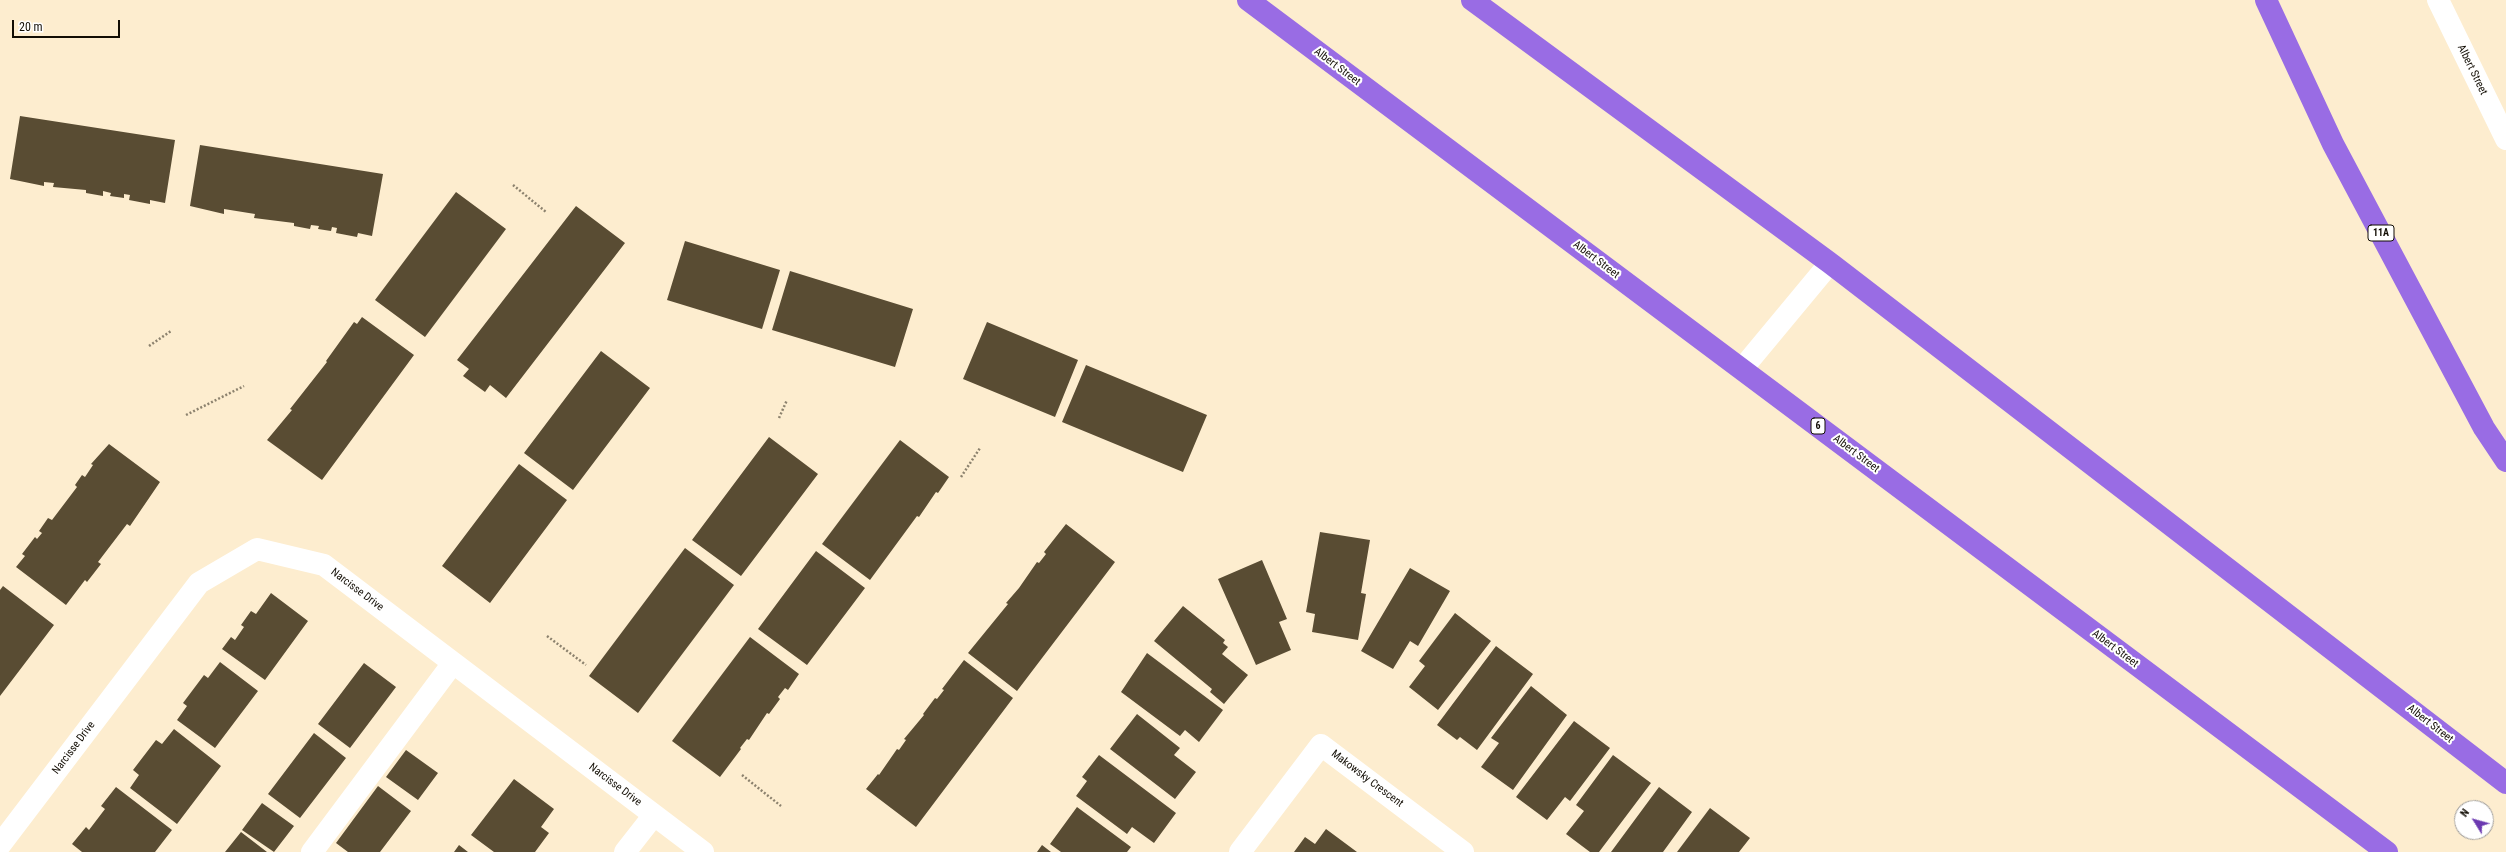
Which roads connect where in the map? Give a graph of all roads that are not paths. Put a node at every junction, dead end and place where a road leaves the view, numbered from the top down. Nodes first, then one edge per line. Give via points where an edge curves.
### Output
1 (1248, 0) edge
2 (1472, 0) edge
3 (2266, 0) edge
4 (2438, 0) edge
5 (2506, 139) edge
6 (1830, 263) junction
7 (1742, 369) junction
8 (2506, 461) edge
9 (454, 663) junction
10 (2506, 782) edge
11 (654, 815) junction
12 (0, 845) edge
13 (312, 852) edge
14 (625, 852) edge
15 (703, 852) edge
16 (1240, 852) edge
17 (1463, 852) edge
18 (2387, 852) edge

1 - 7 highway, Albert Street / 6
2 - 6 highway, Albert Street
3 - 8 highway, 11A via 2333,144 2484,428
4 - 5 street, Albert Street
6 - 7 street
6 - 10 highway, Albert Street
7 - 18 highway, Albert Street / 6
9 - 11 street, Narcisse Drive
9 - 12 street, Narcisse Drive via 324,565 257,549 199,583
9 - 13 street
11 - 14 street
11 - 15 street, Narcisse Drive
16 - 17 street, Makowsky Crescent via 1321,745

